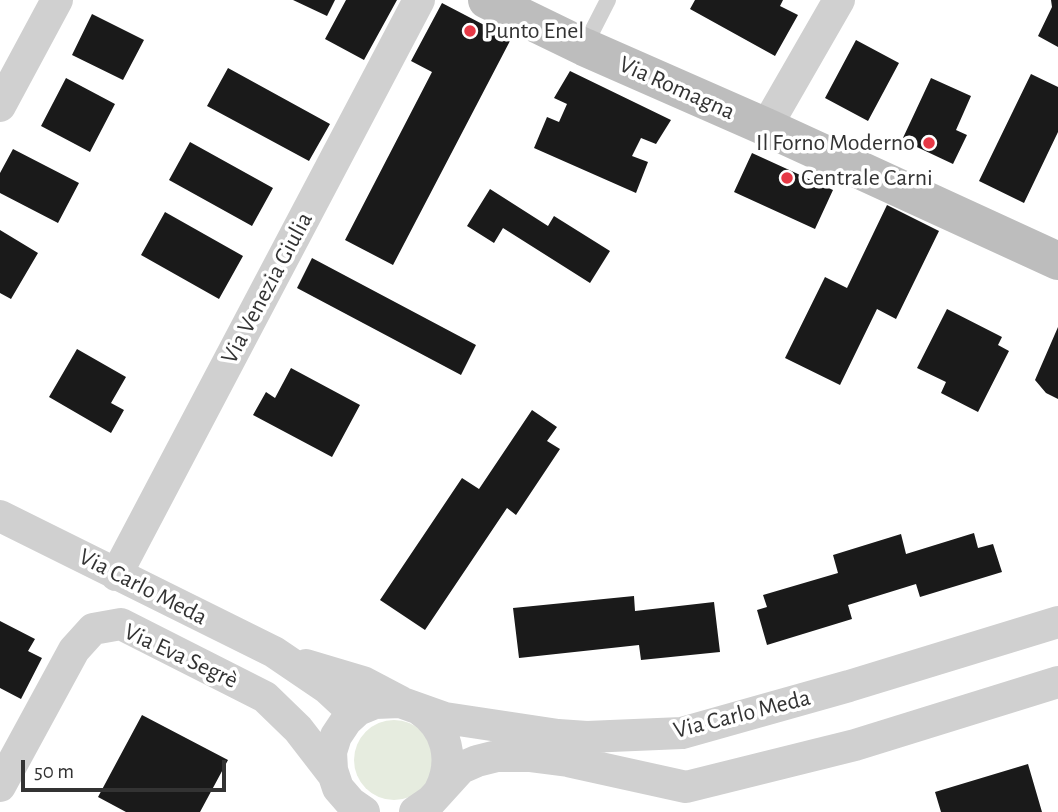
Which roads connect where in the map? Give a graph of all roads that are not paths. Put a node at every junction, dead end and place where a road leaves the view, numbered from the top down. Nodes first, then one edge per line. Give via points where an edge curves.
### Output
1 (57, 0) edge
2 (419, 0) edge
3 (608, 0) edge
4 (839, 0) edge
5 (504, 4) edge
6 (584, 47) junction
7 (0, 106) edge
8 (766, 127) junction
9 (1058, 261) edge
10 (0, 516) edge
11 (116, 575) junction
12 (1058, 622) edge
13 (285, 660) junction
14 (1058, 682) edge
15 (410, 706) junction
16 (354, 713) junction
17 (0, 786) edge
18 (338, 790) edge
19 (425, 805) edge
20 (364, 812) edge

1 - 7 street
2 - 11 street, Via Venezia Giulia
3 - 6 lane
4 - 8 street
5 - 6 street, Via Romagna
6 - 8 street, Via Romagna
8 - 9 street, Via Romagna
10 - 11 street, Via Carlo Meda
11 - 13 street, Via Carlo Meda
12 - 15 street, Via Carlo Meda via 682,733 558,735 444,718
13 - 15 street, Via Carlo Meda via 363,682
13 - 16 street, Via Carlo Meda
14 - 19 street, Via Carlo Meda via 855,745 686,787 568,761 509,755 486,758 454,774
15 - 16 street, Via Carlo Meda via 377,702
15 - 19 street, Via Carlo Meda via 438,727 447,748 447,772
16 - 18 street via 336,736 331,757
17 - 18 street, Via Eva Segrè via 74,650 93,629 121,624 265,697 298,729
18 - 20 street

